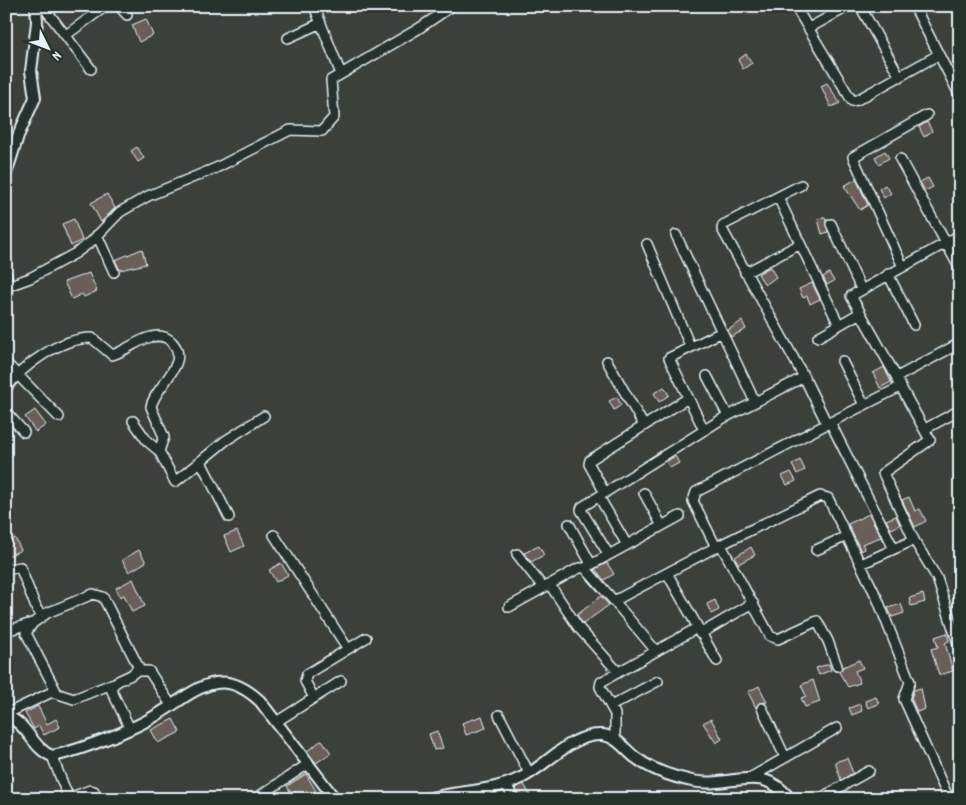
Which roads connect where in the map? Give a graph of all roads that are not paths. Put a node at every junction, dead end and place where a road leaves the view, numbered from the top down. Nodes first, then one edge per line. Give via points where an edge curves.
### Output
1 (36, 6) edge
2 (43, 6) edge
3 (106, 6) edge
4 (119, 6) edge
5 (314, 6) edge
6 (452, 6) edge
7 (795, 6) edge
8 (849, 6) edge
9 (860, 6) edge
10 (914, 6) edge
11 (127, 14) dead end
12 (321, 23) junction
13 (809, 28) junction
14 (66, 36) junction
15 (288, 38) dead end
16 (938, 55) junction
17 (91, 69) dead end
18 (341, 74) junction
19 (900, 77) junction
20 (960, 96) edge
21 (926, 115) dead end
22 (900, 159) dead end
23 (6, 174) edge
24 (801, 185) dead end
25 (778, 197) junction
26 (831, 224) dead end
27 (960, 234) edge
28 (97, 235) junction
29 (676, 235) dead end
30 (946, 243) junction
31 (647, 244) dead end
32 (800, 244) junction
33 (903, 267) junction
34 (960, 269) edge
35 (114, 272) dead end
36 (744, 273) junction
37 (888, 274) junction
38 (7, 285) edge
39 (861, 289) junction
40 (860, 313) junction
41 (839, 325) junction
42 (914, 325) dead end
43 (722, 332) junction
44 (818, 336) dead end
45 (960, 343) edge
46 (690, 346) junction
47 (842, 361) dead end
48 (607, 362) dead end
49 (12, 369) edge
50 (707, 376) dead end
51 (804, 377) junction
52 (899, 383) junction
53 (6, 388) edge
54 (688, 398) junction
55 (755, 402) junction
56 (864, 405) junction
57 (960, 410) edge
58 (6, 412) edge
59 (264, 416) dead end
60 (728, 416) junction
61 (59, 417) dead end
62 (133, 421) dead end
63 (828, 423) junction
64 (644, 426) junction
65 (925, 429) junction
66 (704, 430) junction
67 (24, 432) dead end
68 (159, 451) junction
69 (201, 462) junction
70 (644, 493) dead end
71 (602, 495) junction
72 (680, 516) dead end
73 (228, 517) dead end
74 (570, 524) dead end
75 (662, 526) junction
76 (274, 536) dead end
77 (847, 536) junction
78 (914, 540) junction
79 (627, 545) junction
80 (718, 546) junction
81 (894, 549) junction
82 (816, 550) dead end
83 (517, 554) dead end
84 (609, 555) junction
85 (861, 564) junction
86 (588, 566) junction
87 (6, 570) edge
88 (666, 573) junction
89 (547, 586) junction
90 (614, 602) junction
91 (752, 603) junction
92 (509, 607) dead end
93 (46, 614) junction
94 (35, 622) junction
95 (6, 631) edge
96 (698, 631) junction
97 (366, 638) dead end
98 (348, 649) junction
99 (960, 650) edge
100 (656, 651) junction
101 (717, 661) dead end
102 (837, 666) dead end
103 (137, 671) junction
104 (618, 672) junction
105 (658, 680) dead end
106 (341, 681) dead end
107 (114, 683) junction
108 (57, 693) junction
109 (314, 698) junction
110 (171, 705) junction
111 (611, 706) junction
112 (762, 708) dead end
113 (499, 715) dead end
114 (6, 716) edge
115 (276, 722) junction
116 (130, 728) junction
117 (837, 728) dead end
118 (616, 740) junction
119 (52, 756) junction
120 (785, 757) junction
121 (308, 764) junction
122 (869, 771) dead end
123 (530, 773) junction
124 (747, 779) junction
125 (506, 784) junction
126 (69, 798) edge
127 (438, 798) edge
128 (98, 799) edge
129 (255, 799) edge
130 (335, 799) edge
131 (427, 799) edge
132 (514, 799) edge
133 (790, 799) edge
134 (819, 799) edge
135 (949, 799) edge

1 - 23 street via 32,71 35,98
2 - 14 street
3 - 14 street
4 - 11 street
5 - 12 street
6 - 18 street
7 - 13 street
8 - 13 street
9 - 19 street
10 - 16 street
12 - 15 street
12 - 18 street
13 - 19 street via 852,100 858,100
14 - 17 street
16 - 19 street
16 - 20 street
18 - 28 street via 331,80 335,111 327,128 316,133 290,130 216,168 128,207
21 - 33 street via 854,157
22 - 30 street
24 - 25 street
25 - 32 street
25 - 36 street via 722,227
26 - 39 street
27 - 30 street
28 - 35 street
28 - 38 street via 70,256 30,278
29 - 43 street
30 - 33 street
30 - 34 street
31 - 46 street
32 - 36 street
32 - 41 street
33 - 37 street
36 - 51 street
37 - 39 street
37 - 42 street
39 - 40 street via 851,296
40 - 41 street
40 - 52 street
41 - 44 street
43 - 46 street
43 - 55 street
45 - 52 street
46 - 54 street via 669,358
47 - 56 street
48 - 64 street
49 - 53 street
49 - 61 street
49 - 68 street via 70,342 92,338 112,355 149,338 167,339 176,348 177,360 151,407 164,437
50 - 60 street
51 - 55 street
51 - 63 street
52 - 56 street
52 - 65 street
54 - 64 street
54 - 66 street
55 - 60 street
56 - 63 street
57 - 65 street
58 - 67 street
59 - 69 street via 224,441
60 - 66 street
62 - 68 street via 147,441
63 - 80 street via 696,492 694,501
63 - 81 street
64 - 71 street via 589,462
65 - 78 street via 930,437 928,442 883,473
66 - 71 street
68 - 69 street via 175,482
69 - 73 street
70 - 75 street
71 - 79 street
71 - 84 street via 581,510
72 - 75 street
74 - 86 street
75 - 79 street
76 - 98 street
77 - 80 street via 828,498 820,496
77 - 82 street
77 - 85 street
78 - 81 street
78 - 99 street via 937,578
79 - 84 street
80 - 88 street
80 - 91 street
81 - 85 street
83 - 89 street via 540,584
84 - 86 street
85 - 135 street via 910,682 904,699
86 - 89 street
86 - 90 street
87 - 93 street via 20,567 39,614
88 - 90 street
88 - 96 street
89 - 92 street
89 - 104 street
90 - 100 street
91 - 96 street
91 - 102 street via 774,638 817,621
93 - 94 street
93 - 103 street via 100,594 138,663
94 - 95 street
94 - 108 street via 27,629 28,638
96 - 100 street
96 - 101 street
97 - 98 street
98 - 109 street via 307,674 305,681
100 - 104 street
103 - 107 street
103 - 110 street via 149,671
104 - 111 street via 600,684
105 - 111 street
106 - 109 street
107 - 108 street via 74,699
107 - 116 street via 111,689
108 - 114 street via 44,695
109 - 115 street
110 - 115 street via 201,688 217,683 232,684 247,689 260,700
110 - 116 street
111 - 118 street via 617,721
112 - 120 street
113 - 123 street
114 - 119 street via 20,724 43,751
115 - 121 street
116 - 119 street
117 - 120 street
118 - 123 street via 602,735 585,738
118 - 124 street via 636,758 661,772 712,783
119 - 126 street
120 - 124 street
121 - 129 street
121 - 130 street
122 - 134 street
123 - 125 street
124 - 133 street via 760,777 775,782
125 - 127 street
125 - 132 street
126 - 128 street via 90,790
127 - 131 street

